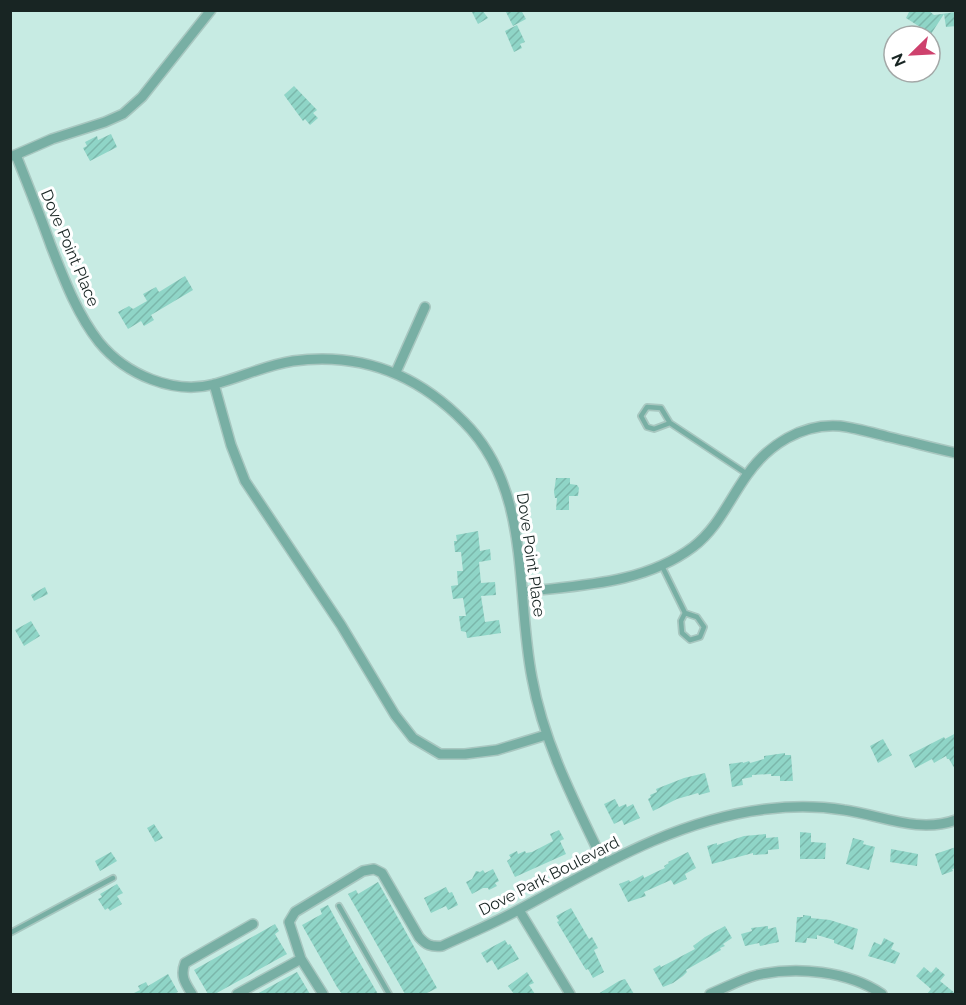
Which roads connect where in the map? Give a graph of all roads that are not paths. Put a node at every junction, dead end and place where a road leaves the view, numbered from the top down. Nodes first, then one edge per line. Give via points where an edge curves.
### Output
1 (211, 10) edge
2 (13, 156) edge
3 (425, 307) dead end
4 (396, 372) junction
5 (214, 384) junction
6 (670, 423) junction
7 (956, 453) edge
8 (747, 474) junction
9 (662, 566) junction
10 (523, 592) junction
11 (685, 613) junction
12 (546, 735) junction
13 (956, 820) edge
14 (604, 864) junction
15 (113, 878) dead end
16 (339, 906) dead end
17 (519, 910) junction
18 (253, 924) dead end
19 (10, 933) edge
20 (301, 959) junction
21 (192, 994) edge
22 (237, 994) edge
23 (323, 994) edge
24 (389, 994) edge
25 (570, 994) edge
26 (710, 994) edge
27 (882, 994) edge

1 - 2 street via 142,98 123,114
2 - 5 street, Dove Point Place via 73,298 101,345 129,368 161,382 196,387
3 - 4 street
4 - 5 street, Dove Point Place via 360,362 319,359 274,365
4 - 10 street, Dove Point Place via 464,421 490,454 510,500
5 - 12 street via 245,481 413,738 440,754 449,754 497,750
6 - 6 lane via 661,408 647,406 641,416 647,427 654,429
6 - 8 lane
7 - 8 street via 852,428 821,426 775,446
8 - 9 street via 710,532
9 - 10 street via 623,579
9 - 11 lane
10 - 12 street, Dove Point Place via 531,676
11 - 11 lane via 682,633 690,640 700,637 704,627 697,617
12 - 14 street, Dove Point Place
13 - 14 street, Dove Park Boulevard via 915,825 844,810 769,808 681,828
14 - 17 street, Dove Park Boulevard
15 - 19 lane
16 - 24 lane
17 - 20 street, Dove Park Boulevard via 432,947 419,936 382,873 374,869 363,871 295,912 289,922
17 - 25 street
18 - 21 street via 185,963 183,979
20 - 22 street
20 - 23 street, Dove Park Boulevard
26 - 27 street via 756,975 796,972 836,975

